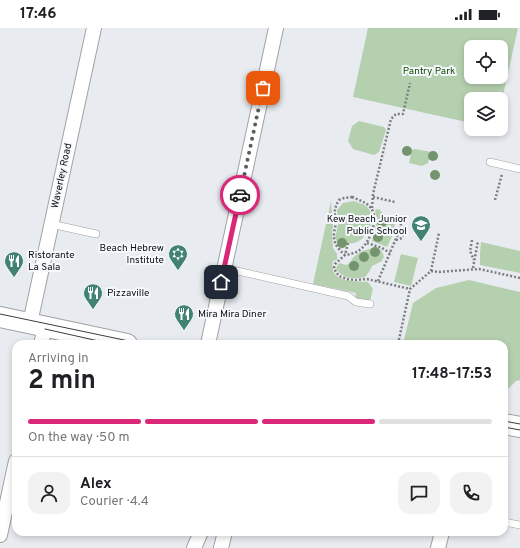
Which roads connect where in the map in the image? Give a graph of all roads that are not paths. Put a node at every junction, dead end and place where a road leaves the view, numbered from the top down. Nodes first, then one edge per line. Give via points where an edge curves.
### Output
1 (94, 28) edge
2 (276, 28) edge
3 (490, 162) dead end
4 (520, 169) edge
5 (51, 224) junction
6 (96, 234) dead end
7 (224, 268) junction
8 (370, 304) dead end
9 (0, 317) edge
10 (39, 331) edge
11 (101, 340) edge
12 (209, 340) edge
13 (508, 425) edge
14 (520, 427) edge
15 (12, 480) edge
16 (508, 523) edge
17 (520, 525) edge
18 (0, 535) edge
19 (200, 536) edge
20 (224, 536) edge
21 (441, 536) edge
22 (194, 548) edge
23 (221, 548) edge
24 (438, 548) edge

1 - 5 street, Waverley Road
2 - 7 street
3 - 4 lane
5 - 6 lane
5 - 10 street, Waverley Road
7 - 8 lane via 348,296 356,302
7 - 12 street
9 - 10 main road
10 - 11 main road
13 - 14 main road
15 - 18 street
16 - 17 lane
19 - 22 street
20 - 23 street
21 - 24 street

